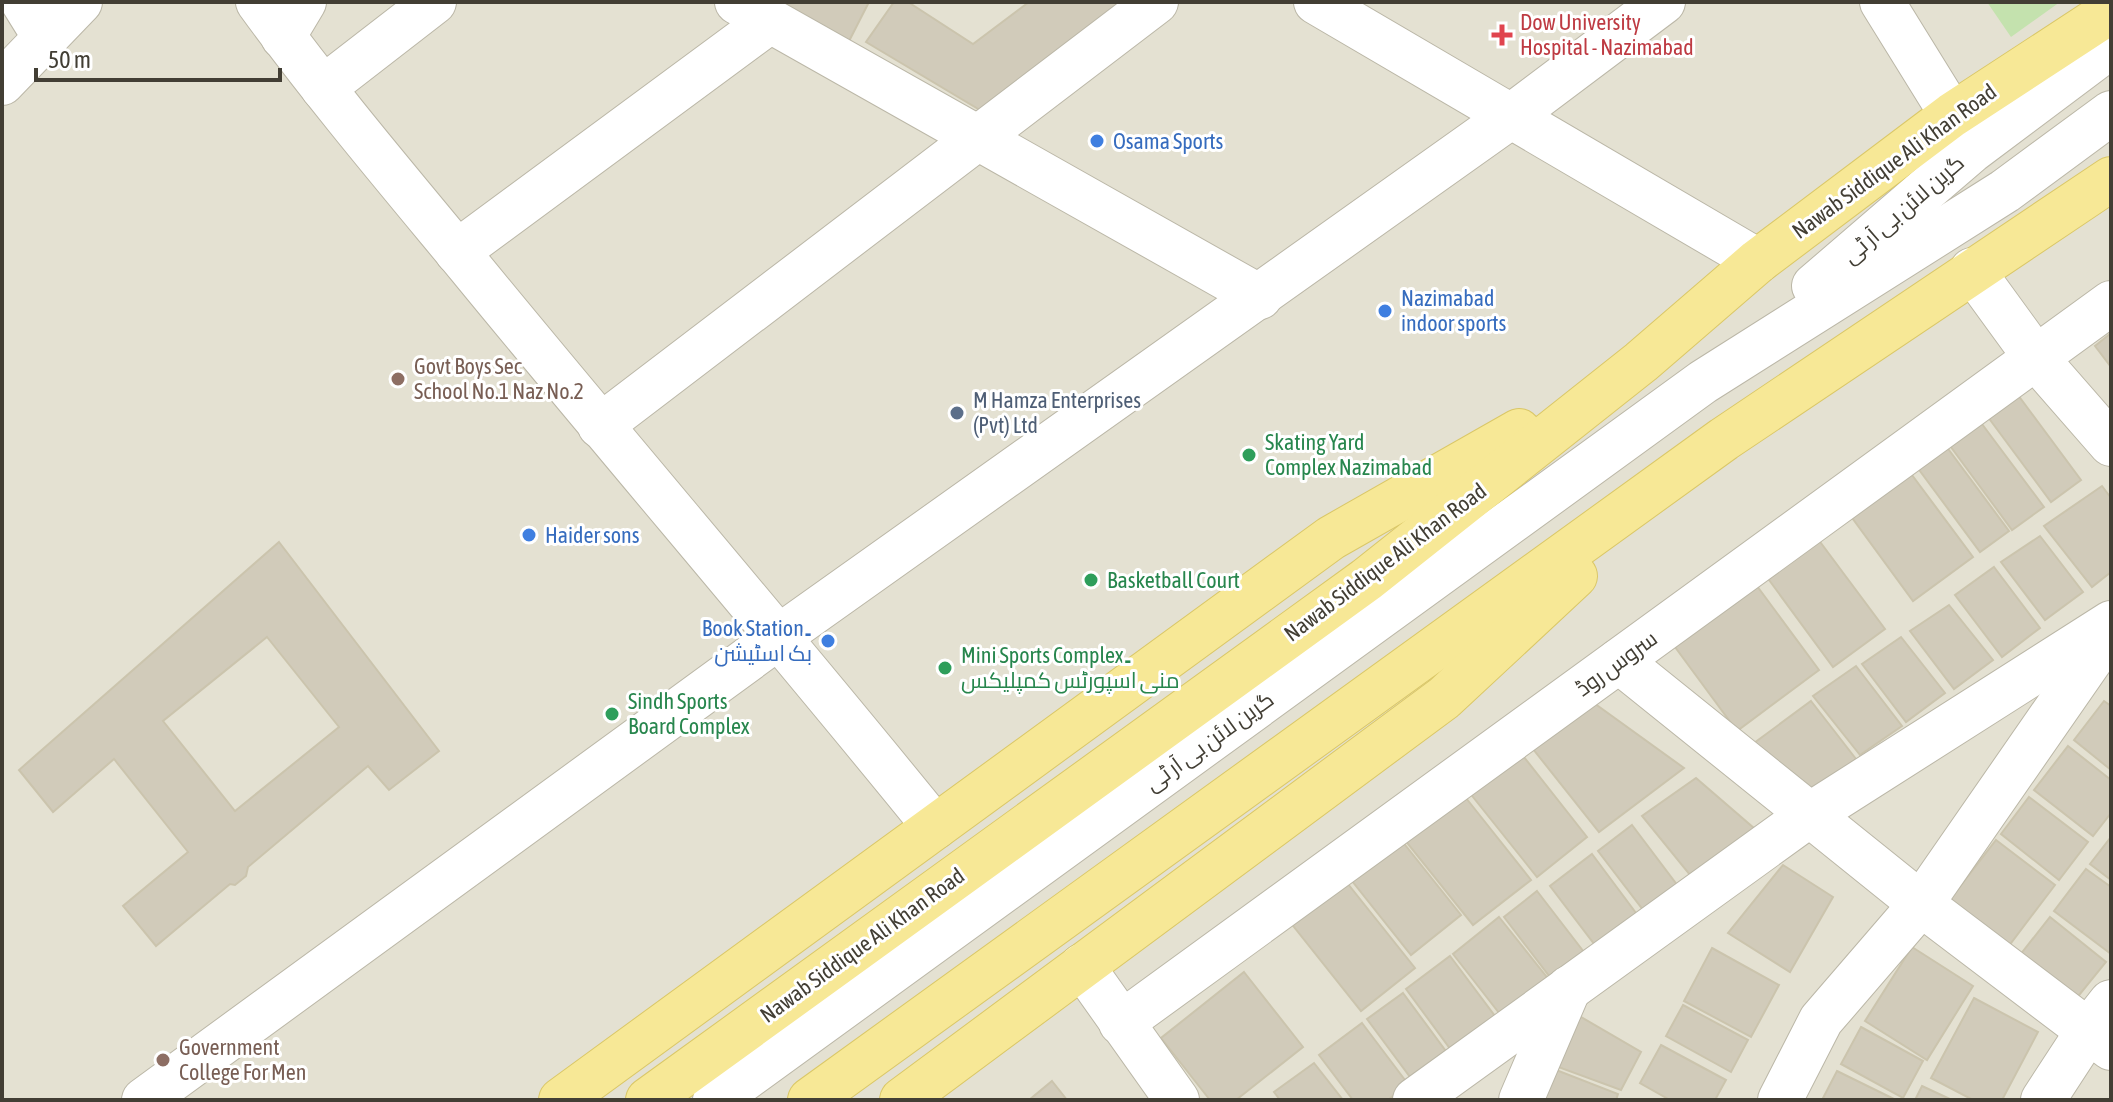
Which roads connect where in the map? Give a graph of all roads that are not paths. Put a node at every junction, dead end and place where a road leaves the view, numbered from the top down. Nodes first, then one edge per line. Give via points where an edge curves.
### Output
1 (23, 2) edge
2 (80, 2) edge
3 (258, 2) edge
4 (434, 2) edge
5 (1156, 2) edge
6 (1316, 2) edge
7 (1663, 2) edge
8 (1882, 2) edge
9 (754, 11) edge
10 (2111, 11) edge
11 (293, 19) edge
12 (46, 39) junction
13 (2111, 46) edge
14 (2, 83) edge
15 (323, 88) junction
16 (2111, 113) edge
17 (1952, 115) junction
18 (1510, 117) junction
19 (977, 139) junction
20 (2111, 179) edge
21 (457, 252) junction
22 (1758, 261) junction
23 (1972, 270) junction
24 (1260, 297) junction
25 (2111, 303) edge
26 (2036, 358) junction
27 (1641, 362) junction
28 (1703, 382) junction
29 (600, 426) junction
30 (1724, 439) junction
31 (2111, 444) edge
32 (2111, 623) edge
33 (2111, 630) edge
34 (780, 636) junction
35 (1619, 661) junction
36 (1808, 816) junction
37 (935, 827) junction
38 (1921, 904) junction
39 (1082, 966) junction
40 (1570, 986) junction
41 (1121, 1023) junction
42 (2103, 1027) edge
43 (573, 1096) edge
44 (144, 1100) edge
45 (648, 1100) edge
46 (715, 1100) edge
47 (810, 1100) edge
48 (902, 1100) edge
49 (1177, 1100) edge
50 (1415, 1100) edge
51 (1521, 1100) edge
52 (1780, 1100) edge
53 (2043, 1100) edge

1 - 12 street
2 - 12 street
3 - 11 street
4 - 15 street
5 - 19 street
6 - 18 street
7 - 18 street
8 - 17 street
9 - 19 street
9 - 21 street
10 - 17 main road, Nawab Siddique Ali Khan Road
11 - 15 street
12 - 14 street
13 - 28 street, گرین لائن بی آر ٹی via 1971,151
15 - 21 street
16 - 28 street, گرین لائن بی آر ٹی via 2005,191
17 - 22 main road, Nawab Siddique Ali Khan Road
18 - 22 street
18 - 24 street
19 - 24 street
19 - 29 street
20 - 23 main road
21 - 29 street
22 - 27 main road, Nawab Siddique Ali Khan Road
23 - 26 street
23 - 30 main road
24 - 34 street
25 - 26 street, سروس روڈ
26 - 31 street
26 - 35 street, سروس روڈ
27 - 37 main road via 1331,538
27 - 45 main road, Nawab Siddique Ali Khan Road via 1366,580
28 - 46 street, گرین لائن بی آر ٹی
29 - 34 street
30 - 39 main road via 1444,698
30 - 47 main road
32 - 36 street
33 - 38 street
34 - 37 street
34 - 44 street
35 - 36 street
35 - 41 street, سروس روڈ
36 - 38 street
36 - 40 street
37 - 43 main road
38 - 42 street
38 - 52 street via 1821,1020
39 - 41 street
39 - 48 main road
40 - 50 street
40 - 51 street
41 - 49 street
42 - 53 street

